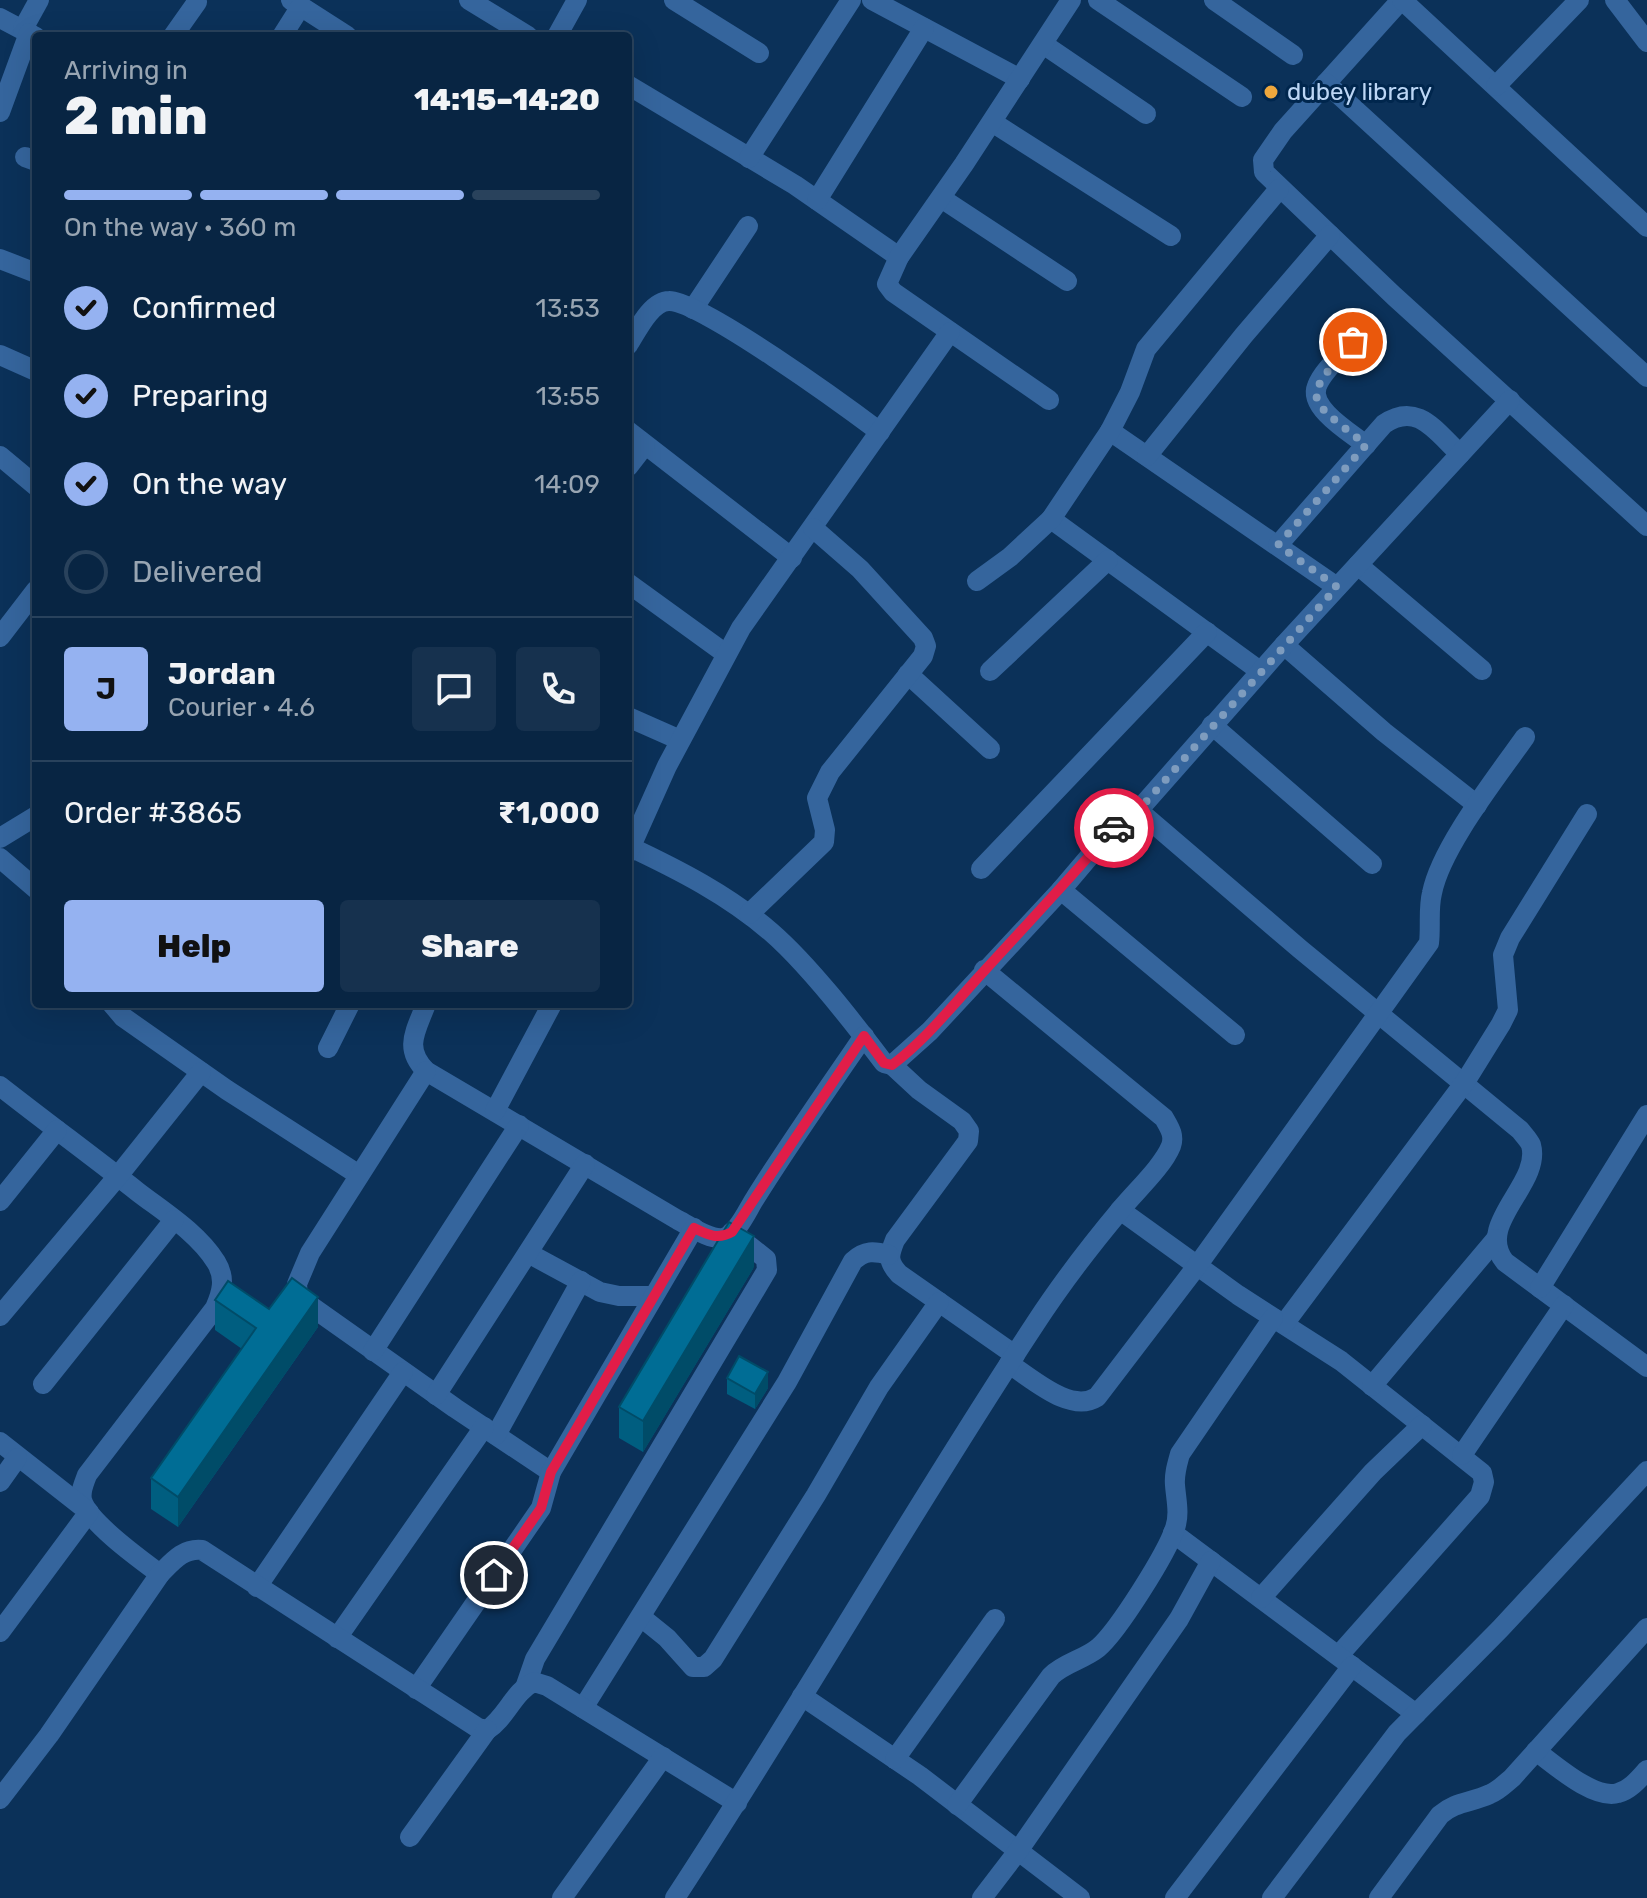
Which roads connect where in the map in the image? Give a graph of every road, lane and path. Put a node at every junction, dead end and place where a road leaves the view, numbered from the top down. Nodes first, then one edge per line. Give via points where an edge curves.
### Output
1 (39, 0) edge
2 (469, 0) edge
3 (577, 0) edge
4 (674, 0) edge
5 (851, 0) edge
6 (872, 0) edge
7 (1071, 0) edge
8 (1098, 0) edge
9 (1214, 0) edge
10 (1401, 0) edge
11 (1579, 0) edge
12 (1615, 0) edge
13 (197, 2) dead end
14 (296, 3) edge
15 (0, 18) edge
16 (924, 28) junction
17 (176, 32) edge
18 (284, 32) edge
19 (341, 32) edge
20 (521, 32) edge
21 (559, 32) edge
22 (29, 33) edge
23 (1647, 42) edge
24 (1043, 44) junction
25 (759, 53) dead end
26 (1293, 55) dead end
27 (1020, 79) junction
28 (1326, 83) junction
29 (1496, 86) junction
30 (632, 87) edge
31 (1242, 97) dead end
32 (0, 112) edge
33 (1146, 114) dead end
34 (992, 122) junction
35 (749, 158) junction
36 (1279, 189) junction
37 (941, 198) junction
38 (817, 200) junction
39 (748, 226) dead end
40 (1647, 227) edge
41 (1330, 235) junction
42 (1171, 236) dead end
43 (899, 257) junction
44 (0, 259) edge
45 (32, 271) edge
46 (1067, 281) dead end
47 (693, 309) junction
48 (950, 332) junction
49 (632, 340) edge
50 (1353, 342) dead end
51 (0, 355) edge
52 (32, 369) edge
53 (1647, 377) edge
54 (1049, 400) dead end
55 (1510, 400) junction
56 (1110, 431) junction
57 (880, 432) junction
58 (632, 434) edge
59 (645, 445) junction
60 (1366, 445) junction
61 (1460, 454) junction
62 (0, 456) edge
63 (1147, 456) junction
64 (632, 462) edge
65 (32, 483) edge
66 (1051, 519) junction
67 (1647, 526) edge
68 (813, 528) junction
69 (1278, 545) junction
70 (792, 558) junction
71 (1108, 560) junction
72 (1358, 565) junction
73 (977, 581) dead end
74 (632, 586) edge
75 (1337, 587) junction
76 (32, 599) edge
77 (1207, 632) junction
78 (0, 637) edge
79 (1284, 645) junction
80 (726, 654) junction
81 (1482, 670) dead end
82 (990, 671) dead end
83 (1260, 671) junction
84 (908, 674) junction
85 (632, 719) edge
86 (1212, 725) junction
87 (1525, 737) dead end
88 (680, 740) junction
89 (990, 749) dead end
90 (1477, 805) junction
91 (1136, 813) junction
92 (1587, 814) dead end
93 (32, 818) edge
94 (0, 838) edge
95 (632, 843) edge
96 (632, 850) edge
97 (0, 858) edge
98 (1372, 864) dead end
99 (981, 869) dead end
100 (32, 886) edge
101 (1061, 890) junction
102 (749, 914) junction
103 (984, 970) junction
104 (115, 1008) edge
105 (348, 1008) edge
106 (424, 1008) edge
107 (550, 1008) edge
108 (1379, 1013) junction
109 (1235, 1035) dead end
110 (864, 1036) junction
111 (328, 1048) dead end
112 (892, 1065) junction
113 (426, 1071) junction
114 (201, 1072) junction
115 (1465, 1082) junction
116 (0, 1086) edge
117 (495, 1111) junction
118 (1647, 1115) edge
119 (519, 1125) junction
120 (57, 1130) junction
121 (585, 1164) junction
122 (359, 1175) junction
123 (118, 1176) junction
124 (0, 1201) edge
125 (1120, 1210) junction
126 (174, 1220) junction
127 (694, 1228) junction
128 (732, 1232) junction
129 (1496, 1239) junction
130 (528, 1253) junction
131 (889, 1255) junction
132 (1197, 1266) junction
133 (581, 1281) junction
134 (1540, 1288) junction
135 (653, 1296) junction
136 (939, 1302) junction
137 (1564, 1305) junction
138 (0, 1316) edge
139 (1279, 1321) junction
140 (1647, 1340) edge
141 (373, 1351) junction
142 (1012, 1359) junction
143 (1641, 1363) edge
144 (403, 1372) junction
145 (43, 1384) dead end
146 (1372, 1386) junction
147 (436, 1395) junction
148 (1422, 1425) junction
149 (490, 1431) junction
150 (0, 1442) edge
151 (1462, 1455) junction
152 (17, 1458) junction
153 (1647, 1471) edge
154 (551, 1472) junction
155 (0, 1482) edge
156 (89, 1512) junction
157 (1173, 1533) junction
158 (1211, 1561) junction
159 (160, 1574) junction
160 (257, 1587) junction
161 (1261, 1598) junction
162 (641, 1617) junction
163 (995, 1619) dead end
164 (1647, 1628) edge
165 (0, 1632) edge
166 (337, 1638) junction
167 (1345, 1660) junction
168 (526, 1685) junction
169 (416, 1689) junction
170 (802, 1696) junction
171 (583, 1708) junction
172 (1416, 1714) junction
173 (487, 1730) junction
174 (1536, 1751) junction
175 (663, 1757) junction
176 (895, 1759) junction
177 (1647, 1770) edge
178 (0, 1799) edge
179 (737, 1803) junction
180 (957, 1805) junction
181 (410, 1837) dead end
182 (1018, 1851) junction
183 (562, 1898) edge
184 (675, 1898) edge
185 (982, 1898) edge
186 (1080, 1898) edge
187 (1175, 1898) edge
188 (1272, 1898) edge
189 (1379, 1898) edge

1 - 22 street
2 - 20 street
3 - 21 street
4 - 25 street
5 - 35 street
6 - 16 street
7 - 24 street
8 - 31 street
9 - 26 street
10 - 28 street
10 - 29 street
11 - 29 street
12 - 23 street
13 - 17 street
14 - 18 street
14 - 19 street
15 - 22 street
16 - 27 street
16 - 38 street
22 - 32 street
24 - 27 street
24 - 33 street
27 - 34 street
28 - 36 street via 1263,160 1264,172
28 - 53 street
29 - 40 street
30 - 35 street
34 - 37 street
34 - 42 street
35 - 38 street
36 - 41 street
36 - 56 street via 1146,349
37 - 43 street
37 - 46 street
38 - 43 street
39 - 47 street
41 - 55 street
41 - 63 street
43 - 48 street via 887,284
44 - 45 street
47 - 49 street via 669,301 658,304
47 - 57 street
48 - 54 street
48 - 57 street
50 - 60 street via 1321,378 1316,399
51 - 52 street
55 - 61 street
55 - 67 street
56 - 63 street
56 - 66 street
57 - 68 street
58 - 59 street
59 - 64 street
59 - 70 street
60 - 61 street via 1384,424 1411,413
60 - 69 street
61 - 72 street
62 - 65 street
63 - 69 street
66 - 71 street
66 - 73 street
68 - 70 street
68 - 84 street via 860,569 923,638 923,656
69 - 75 street
70 - 80 street
71 - 77 street
71 - 82 street
72 - 75 street
72 - 81 street
74 - 80 street
75 - 79 street
76 - 78 street
77 - 83 street
77 - 99 street
79 - 83 street
79 - 90 street
80 - 88 street
83 - 86 street
84 - 89 street
84 - 102 street via 830,772 817,798 824,842
85 - 88 street
86 - 91 street
86 - 98 street
87 - 90 street
88 - 95 street
90 - 108 street via 1432,890 1429,943
91 - 101 street via 1117,824
91 - 108 street
92 - 115 street via 1510,938 1502,968 1508,1010
93 - 94 street
96 - 102 street via 691,876
97 - 100 street
101 - 103 street
101 - 109 street
102 - 110 street
103 - 112 street
103 - 125 street via 1149,1105 1172,1132 1161,1161
104 - 114 street
105 - 111 street
106 - 113 street via 412,1050
107 - 117 street
108 - 115 street
108 - 132 street
110 - 112 street via 884,1063
110 - 128 street
112 - 131 street via 969,1131 968,1141
113 - 117 street
113 - 122 street
114 - 122 street
114 - 123 street
115 - 129 street via 1531,1145 1522,1185
115 - 139 street
116 - 120 street
117 - 119 street
118 - 134 street
119 - 121 street
119 - 141 street
120 - 123 street
120 - 124 street
121 - 127 street
121 - 130 street
122 - 141 street via 310,1253 297,1284 298,1297
123 - 126 street
123 - 138 street
125 - 132 street
125 - 142 street
126 - 145 street
126 - 156 street via 217,1262 222,1293 87,1475 81,1490
127 - 128 street via 723,1238
127 - 135 street
128 - 168 street via 766,1259 767,1270 535,1659
129 - 134 street via 1505,1262
129 - 146 street
130 - 133 street
130 - 147 street
131 - 136 street via 899,1274
131 - 162 street via 862,1253 853,1261 787,1382
132 - 139 street
132 - 142 street via 1088,1404 1059,1395
133 - 135 street via 619,1296
133 - 149 street
134 - 137 street
135 - 154 street
136 - 142 street
136 - 162 street via 879,1387 713,1659 704,1667 693,1667
137 - 143 street
137 - 151 street
139 - 146 street
139 - 157 street via 1180,1454
140 - 143 street
141 - 144 street
142 - 170 street
144 - 147 street
144 - 160 street
146 - 148 street
147 - 149 street
148 - 151 street
148 - 161 street
149 - 154 street
149 - 166 street
150 - 152 street
151 - 167 street via 1482,1473 1480,1496
152 - 155 street
152 - 156 street
153 - 172 street
154 - 169 street via 541,1508
156 - 159 street
156 - 165 street
157 - 158 street
157 - 180 street via 1101,1646 1051,1676
158 - 161 street
158 - 182 street via 1179,1619
159 - 160 street via 178,1555 202,1550
159 - 178 street
160 - 166 street
161 - 167 street
162 - 171 street
163 - 176 street
164 - 174 street
166 - 169 street
167 - 172 street
167 - 187 street
168 - 171 street via 547,1686
168 - 173 street
169 - 173 street
170 - 176 street
170 - 179 street
171 - 175 street
172 - 188 street
173 - 181 street
174 - 177 street via 1588,1788 1608,1795 1621,1793
174 - 189 street via 1498,1790 1452,1805 1440,1815
175 - 179 street
175 - 183 street
176 - 180 street
179 - 184 street
180 - 182 street
182 - 185 street
182 - 186 street

